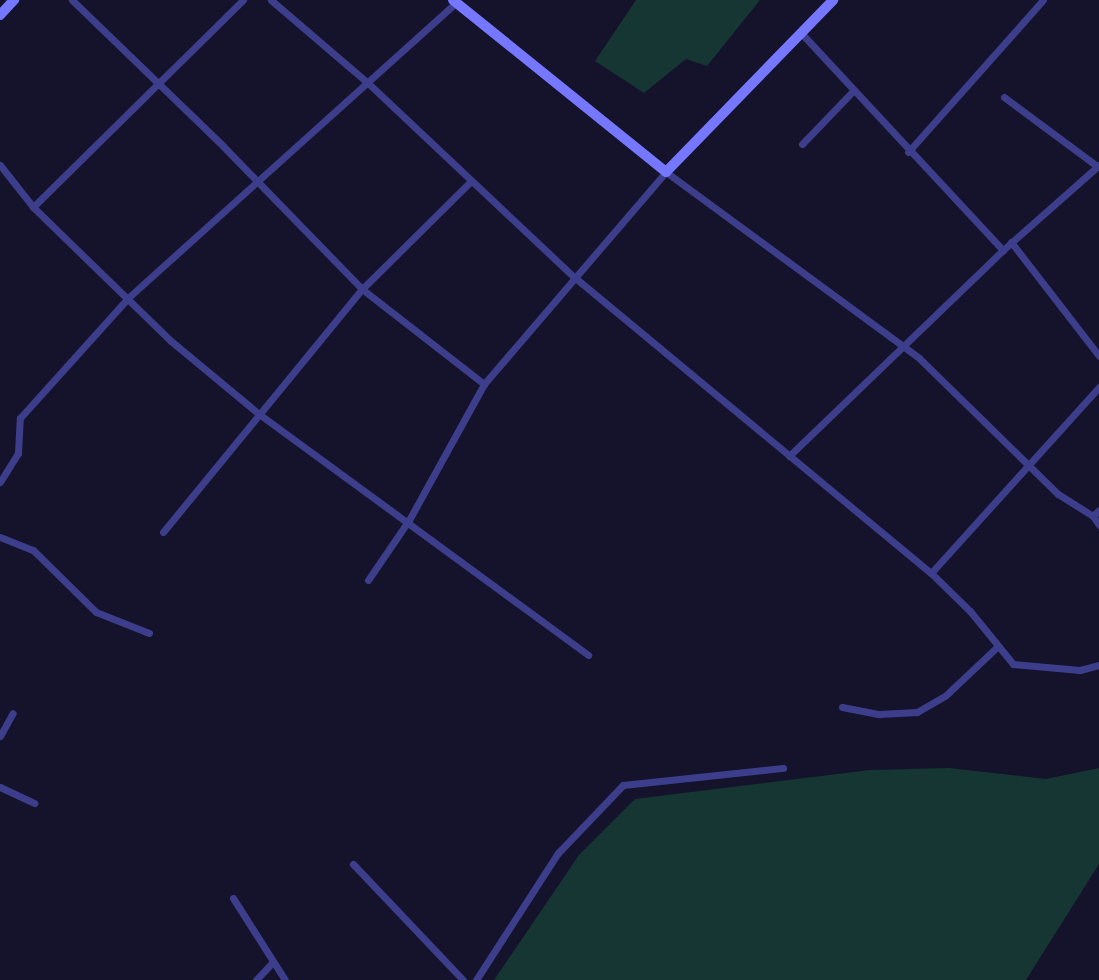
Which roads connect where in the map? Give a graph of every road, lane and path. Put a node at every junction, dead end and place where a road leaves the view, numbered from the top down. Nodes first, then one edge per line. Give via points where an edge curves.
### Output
1 (14, 0) edge
2 (72, 0) edge
3 (243, 0) edge
4 (271, 0) edge
5 (833, 0) edge
6 (1043, 0) edge
7 (454, 1) edge
8 (0, 15) edge
9 (803, 35) junction
10 (157, 81) junction
11 (369, 85) junction
12 (853, 91) junction
13 (1003, 97) dead end
14 (802, 144) dead end
15 (908, 152) junction
16 (0, 165) edge
17 (1098, 166) edge
18 (666, 172) junction
19 (470, 182) junction
20 (259, 183) junction
21 (33, 207) junction
22 (1011, 242) junction
23 (1003, 250) junction
24 (573, 276) junction
25 (362, 289) junction
26 (129, 297) junction
27 (902, 348) junction
28 (1099, 356) edge
29 (484, 384) junction
30 (1099, 387) edge
31 (259, 414) junction
32 (789, 456) junction
33 (1026, 463) junction
34 (0, 482) edge
35 (1096, 513) edge
36 (409, 520) junction
37 (1099, 525) edge
38 (163, 532) dead end
39 (0, 537) edge
40 (931, 573) junction
41 (368, 580) dead end
42 (149, 633) dead end
43 (997, 647) junction
44 (588, 655) dead end
45 (1099, 665) edge
46 (842, 707) dead end
47 (13, 713) dead end
48 (0, 736) edge
49 (783, 768) dead end
50 (0, 786) edge
51 (34, 803) dead end
52 (353, 864) dead end
53 (233, 898) dead end
54 (272, 963) junction
55 (256, 980) edge
56 (285, 980) edge
57 (463, 980) edge
58 (476, 980) edge

1 - 8 street
2 - 10 street
3 - 10 street
4 - 11 street
5 - 9 street
6 - 15 street
7 - 11 street
7 - 18 street
9 - 12 street
9 - 18 street
10 - 20 street
10 - 21 street
11 - 19 street
11 - 20 street
12 - 14 street
12 - 15 street
13 - 17 street
15 - 23 street
16 - 21 street
17 - 22 street
18 - 24 street
18 - 27 street
19 - 24 street
19 - 25 street
20 - 25 street
20 - 26 street
21 - 26 street
22 - 23 street
22 - 28 street
23 - 27 street
24 - 29 street
24 - 32 street
25 - 29 street
25 - 31 street
26 - 31 street via 171,341
26 - 34 street via 20,418 19,453
27 - 32 street
27 - 33 street via 919,358
29 - 36 street
30 - 33 street
31 - 36 street
31 - 38 street
32 - 40 street
33 - 35 street via 1058,494
33 - 40 street
35 - 37 street
36 - 41 street
36 - 44 street
39 - 42 street via 33,550 96,612
40 - 43 street via 970,611
43 - 45 street via 1007,660 1028,667 1080,670
43 - 46 street via 945,696 917,712 879,714
47 - 48 street
49 - 58 street via 623,785 558,853
50 - 51 street
52 - 57 street
53 - 54 street
54 - 55 street
54 - 56 street

